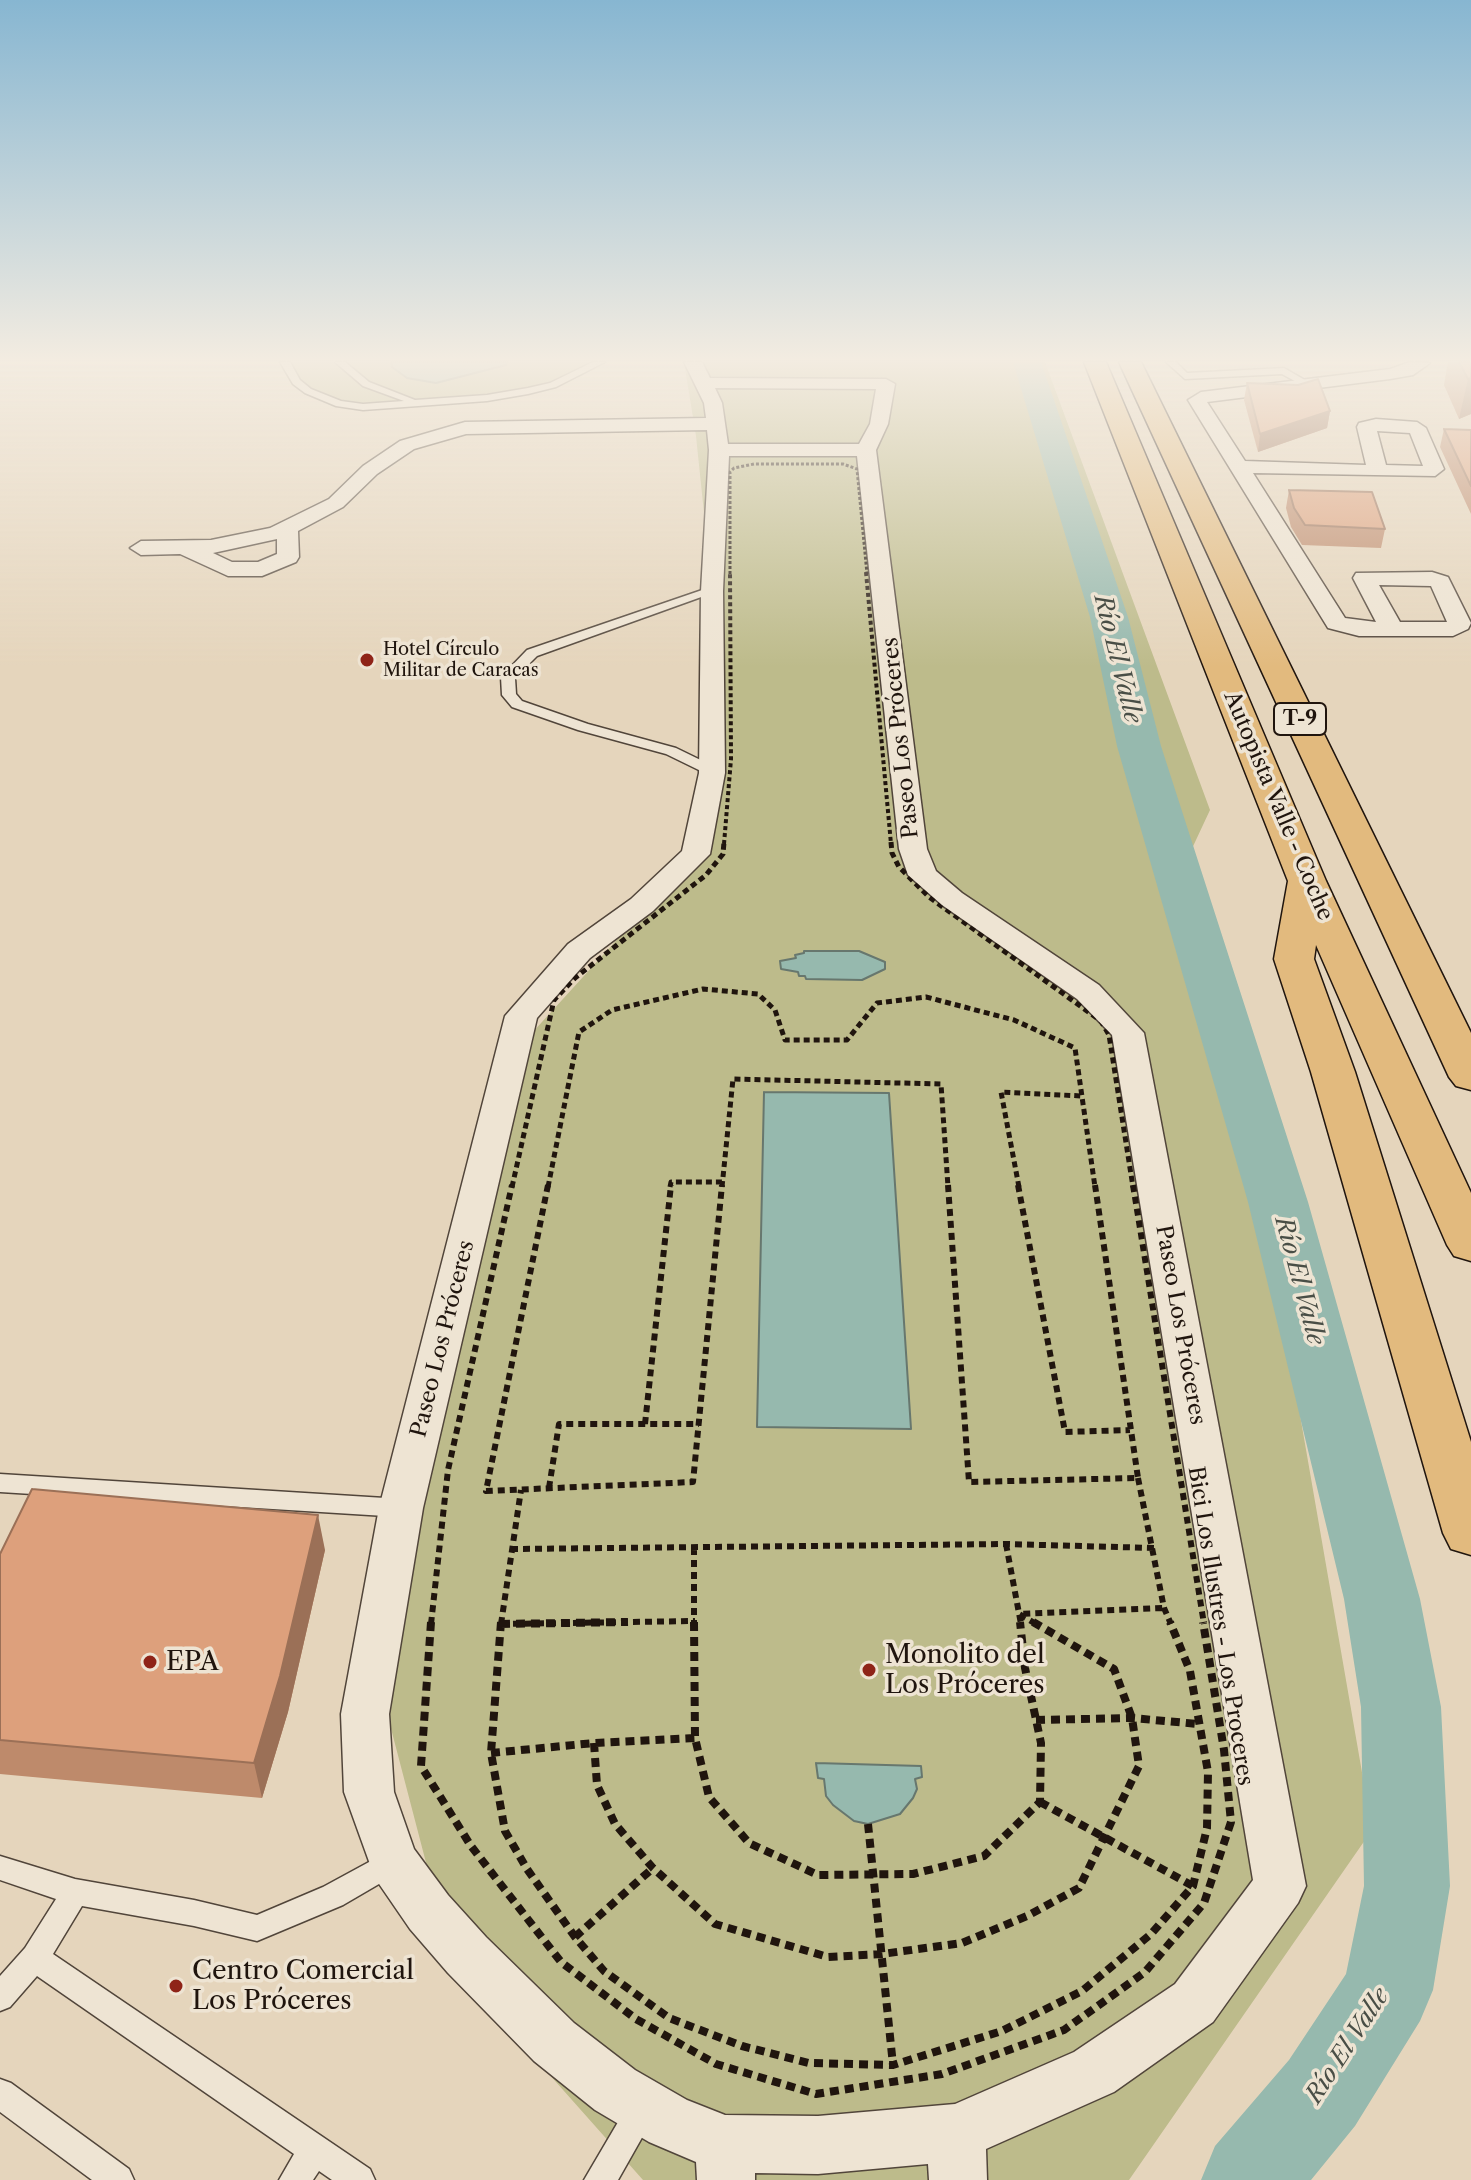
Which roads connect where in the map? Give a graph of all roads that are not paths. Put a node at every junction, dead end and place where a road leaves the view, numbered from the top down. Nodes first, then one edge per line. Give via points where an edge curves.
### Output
1 (380, 464) edge
2 (716, 464) edge
3 (868, 464) edge
4 (1137, 464) edge
5 (1179, 464) edge
6 (1237, 464) edge
7 (1239, 467) junction
8 (1378, 471) dead end
9 (287, 528) junction
10 (141, 548) dead end
11 (187, 549) junction
12 (1364, 578) junction
13 (1308, 579) junction
14 (712, 591) junction
15 (1392, 629) junction
16 (712, 771) junction
17 (1307, 881) junction
18 (1471, 1077) edge
19 (1471, 1245) edge
20 (0, 1483) edge
21 (401, 1508) junction
22 (1471, 1533) edge
23 (393, 1861) junction
24 (0, 1868) edge
25 (75, 1892) junction
26 (35, 1958) junction
27 (0, 1997) edge
28 (0, 2094) edge
29 (645, 2107) junction
30 (315, 2149) junction
31 (957, 2157) edge
32 (726, 2162) edge
33 (118, 2180) edge
34 (295, 2180) edge
35 (359, 2180) edge
36 (600, 2180) edge

1 - 9 street via 336,503
2 - 14 street, Paseo Los Próceres
3 - 31 street, Paseo Los Próceres via 913,849 923,875 1088,992 1128,1033 1280,1886 1194,2003
4 - 17 highway, Autopista Valle - Coche / T-9
5 - 18 highway, T-9
6 - 7 street
7 - 8 street
7 - 13 street
9 - 11 street
9 - 11 street via 288,557 262,569 228,569
10 - 11 street
12 - 13 street
12 - 15 street
12 - 15 street via 1440,582 1460,624 1453,629
13 - 15 street via 1336,623
14 - 16 street, Paseo Los Próceres
14 - 16 lane via 532,653 508,677 509,695 517,704 671,751
16 - 21 street, Paseo Los Próceres via 696,854 642,905 579,951 521,1016
17 - 19 highway, Autopista Valle - Coche / T-9
17 - 22 highway via 1294,959
20 - 21 lane
21 - 23 street, Paseo Los Próceres via 365,1714 369,1792
23 - 25 lane via 333,1896 257,1928
23 - 29 street, Paseo Los Próceres via 467,1955 554,2042
24 - 25 lane
25 - 26 lane
26 - 27 lane
26 - 30 lane
28 - 33 lane
29 - 32 street, Paseo Los Próceres
29 - 36 lane
30 - 34 lane
30 - 35 lane
31 - 32 street, Paseo Los Próceres via 883,2142

